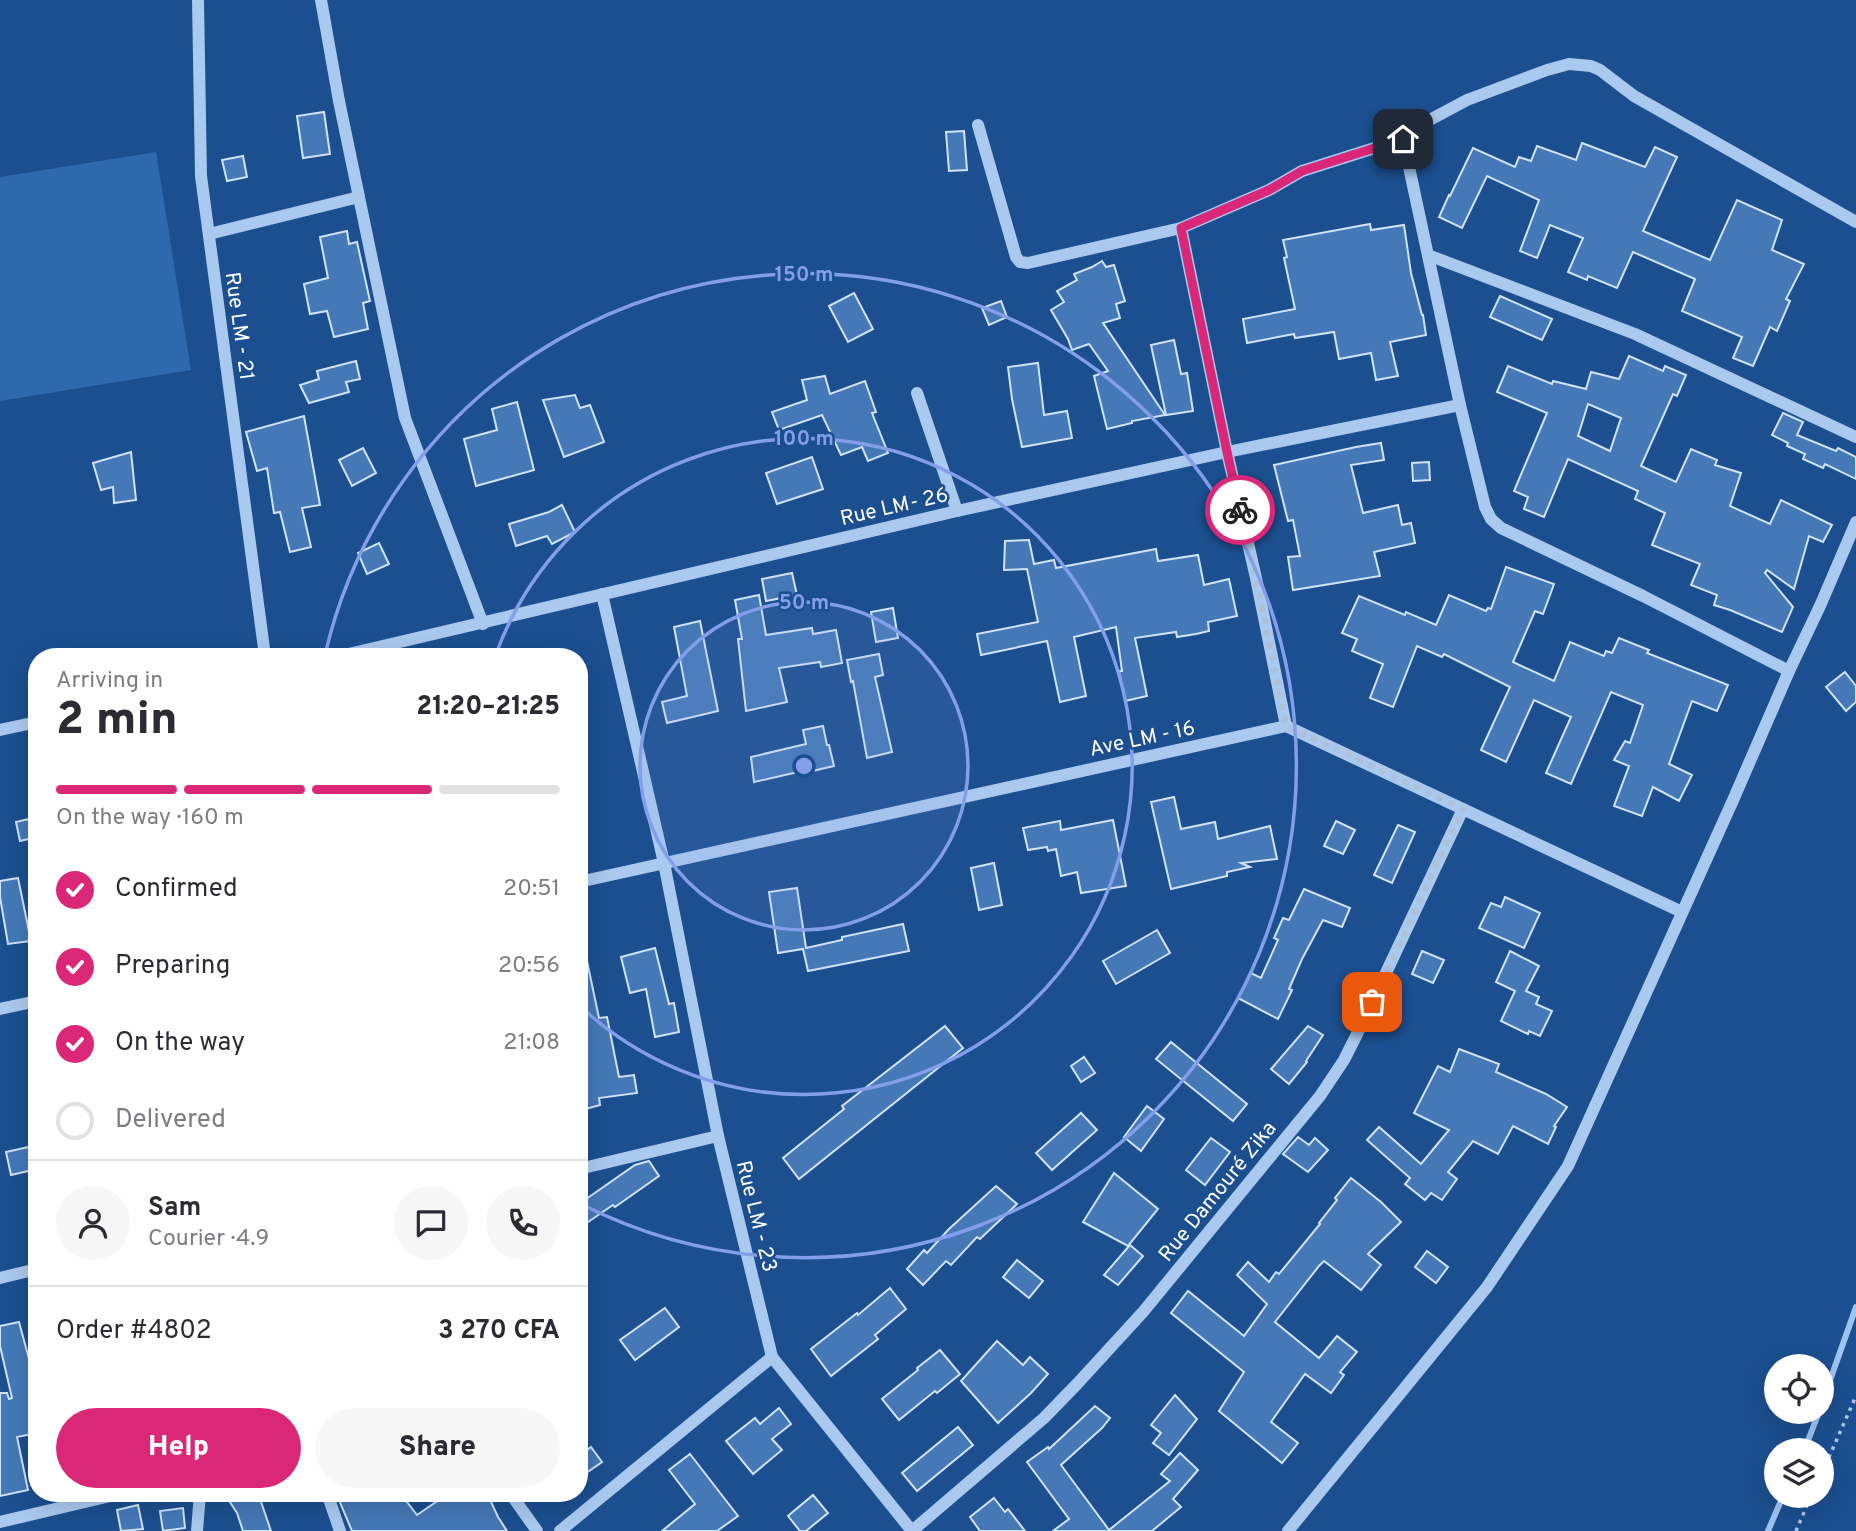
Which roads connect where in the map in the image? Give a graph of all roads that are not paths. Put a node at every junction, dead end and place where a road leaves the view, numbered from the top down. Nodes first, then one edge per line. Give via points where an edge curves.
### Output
1 (198, 0) edge
2 (321, 0) edge
3 (978, 125) dead end
4 (1403, 139) junction
5 (359, 197) junction
6 (1856, 222) edge
7 (1181, 228) junction
8 (209, 234) junction
9 (1428, 255) junction
10 (917, 393) dead end
11 (1460, 405) junction
12 (1856, 437) edge
13 (1227, 452) junction
14 (957, 511) junction
15 (1856, 522) edge
16 (1850, 552) edge
17 (601, 594) junction
18 (483, 624) junction
19 (264, 648) edge
20 (376, 648) edge
21 (1789, 670) junction
22 (28, 724) edge
23 (1286, 726) junction
24 (0, 730) edge
25 (1463, 809) junction
26 (664, 863) junction
27 (588, 880) edge
28 (1682, 912) junction
29 (28, 1003) edge
30 (0, 1009) edge
31 (718, 1136) junction
32 (588, 1167) edge
33 (28, 1271) edge
34 (0, 1278) edge
35 (772, 1357) junction
36 (85, 1502) edge
37 (199, 1502) edge
38 (330, 1502) edge
39 (516, 1502) edge
40 (0, 1522) edge
41 (197, 1531) edge
42 (340, 1531) edge
43 (537, 1531) edge
44 (560, 1531) edge
45 (912, 1531) edge
46 (1288, 1531) edge

1 - 8 street, Rue LM - 21 via 201,176
2 - 5 street
3 - 7 street via 1020,262
4 - 6 street via 1424,122 1467,100 1547,70 1582,64 1600,70 1634,96
4 - 7 street via 1302,171
4 - 9 street
5 - 8 street
5 - 18 street via 405,418
7 - 13 street
8 - 19 street, Rue LM - 21
9 - 11 street
9 - 12 street via 1635,334
10 - 14 street
11 - 13 street, Rue LM- 26
11 - 21 street via 1485,507 1501,528
13 - 14 street, Rue LM- 26
13 - 23 street
14 - 17 street, Rue LM- 26
15 - 16 street
16 - 21 street
17 - 18 street, Rue LM- 26
17 - 26 street, Rue LM - 23
18 - 20 street, Rue LM- 26
21 - 28 street
22 - 24 street
23 - 25 street
23 - 26 street, Ave LM - 16
25 - 28 street
25 - 45 street, Rue Damouré Zika via 1361,1026 1320,1096 1077,1384
26 - 27 street, Ave LM - 16
26 - 31 street, Rue LM - 23
28 - 46 street via 1568,1166 1487,1287
29 - 30 street
31 - 32 street
31 - 35 street, Rue LM - 23
33 - 34 street
35 - 44 street
35 - 45 street, Rue LM - 23
36 - 40 street
37 - 41 street
38 - 42 street
39 - 43 street

